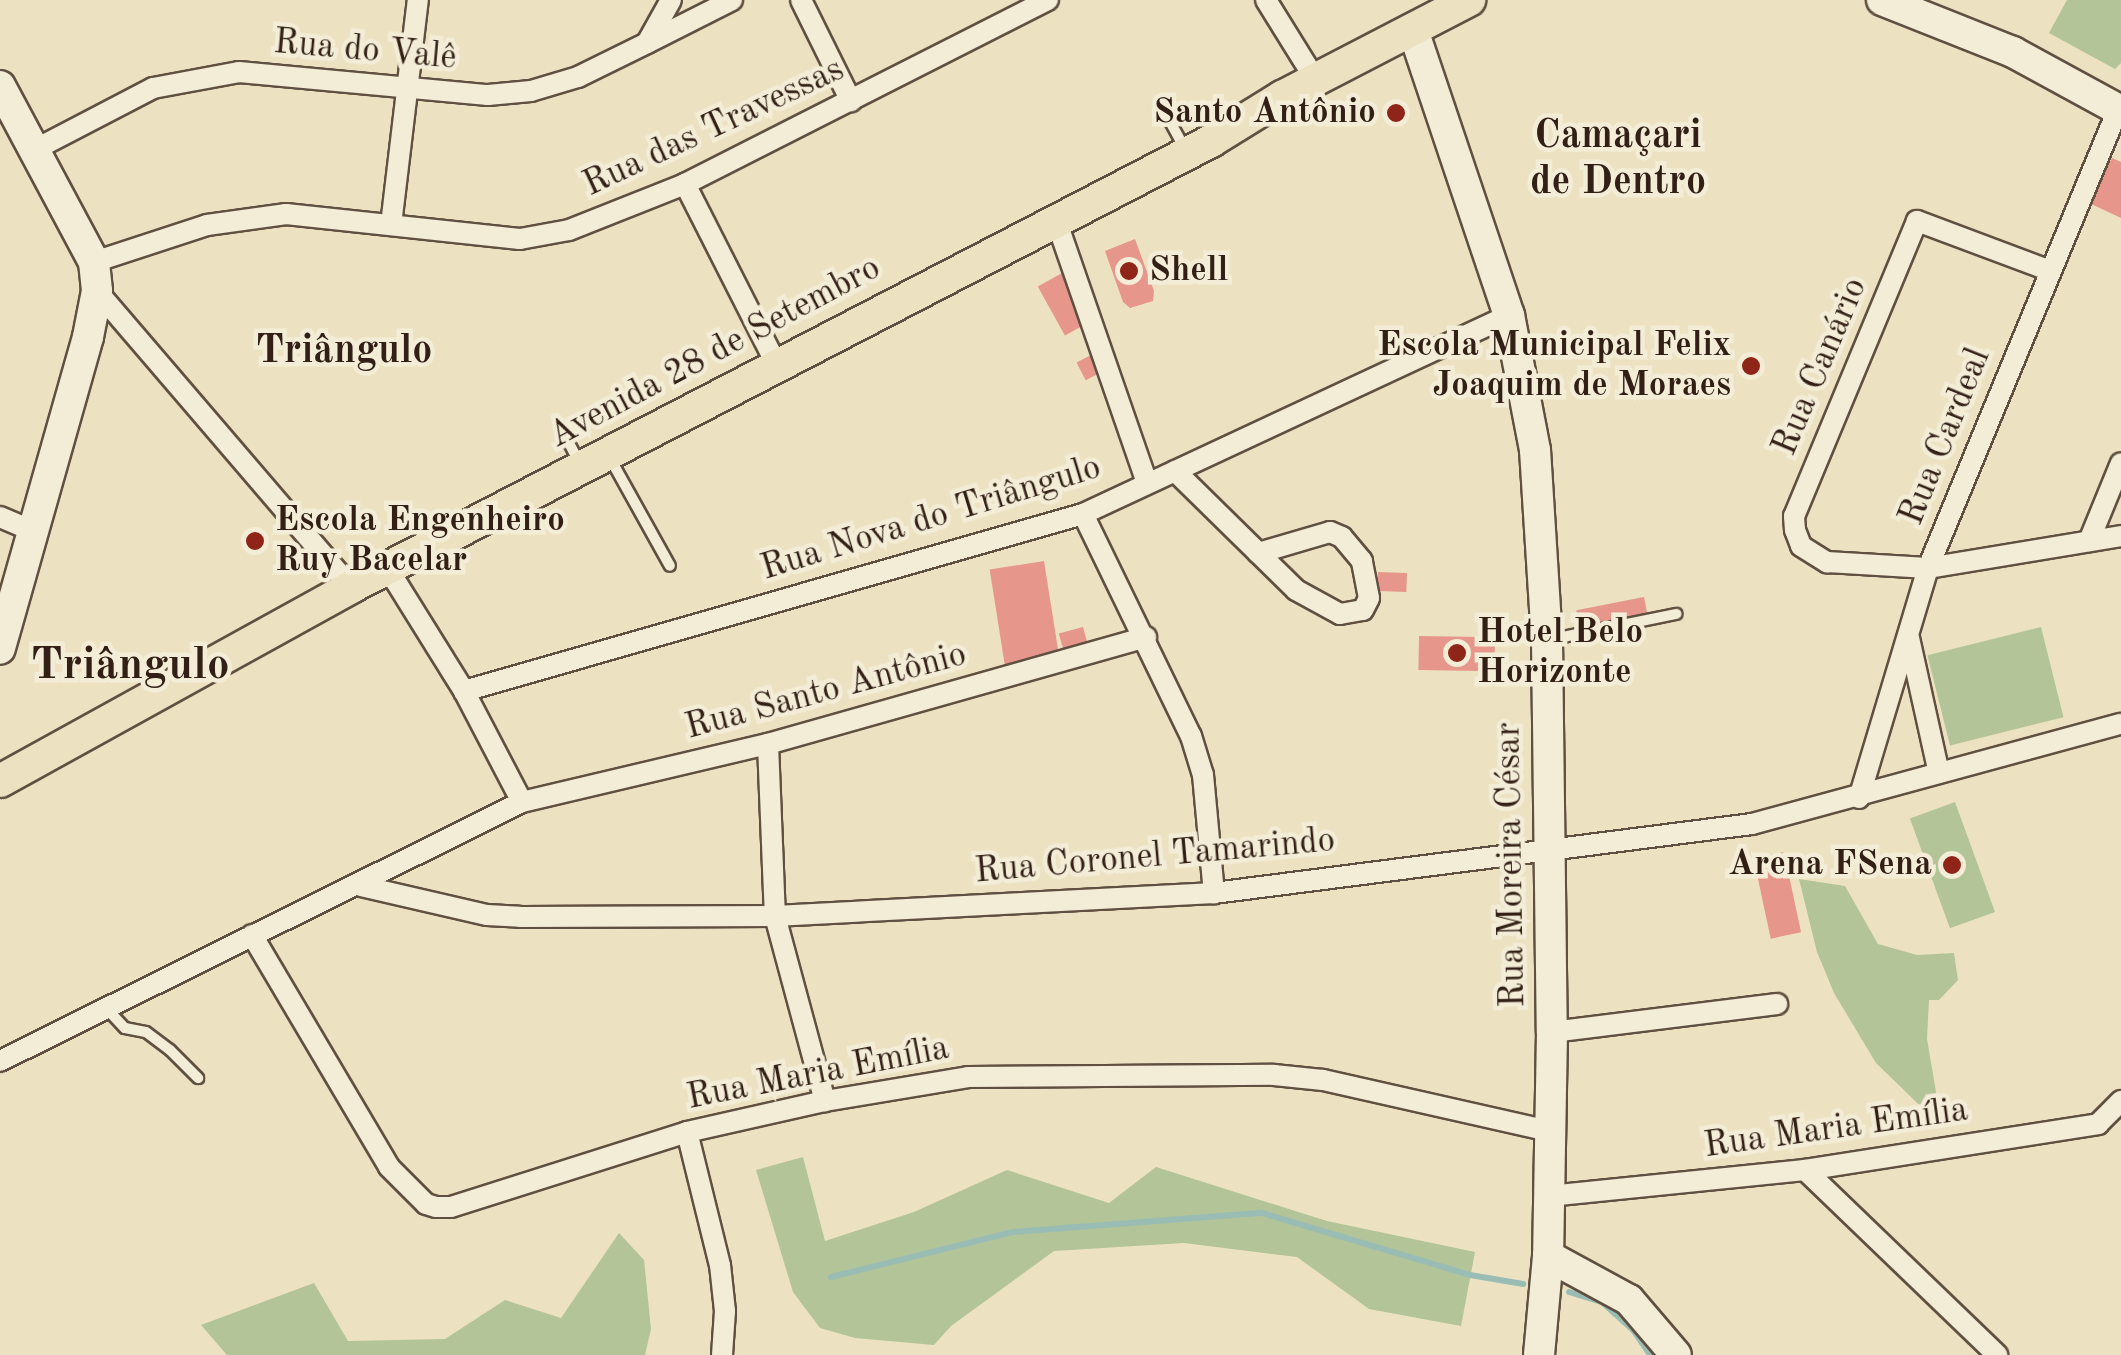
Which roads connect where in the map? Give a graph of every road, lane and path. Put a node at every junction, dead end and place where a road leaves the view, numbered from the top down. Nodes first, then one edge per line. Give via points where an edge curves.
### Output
1 (418, 0) edge
2 (671, 0) edge
3 (732, 0) edge
4 (801, 0) edge
5 (1048, 0) edge
6 (1266, 0) edge
7 (1882, 0) edge
8 (1463, 1) edge
9 (1413, 30) junction
10 (647, 42) junction
11 (1315, 79) junction
12 (0, 86) edge
13 (410, 90) junction
14 (850, 100) junction
15 (1160, 103) dead end
16 (2119, 110) edge
17 (22, 136) junction
18 (1187, 153) junction
19 (685, 184) junction
20 (1056, 220) junction
21 (391, 225) junction
22 (2048, 270) junction
23 (95, 277) junction
24 (1509, 315) junction
25 (777, 365) junction
26 (561, 428) dead end
27 (595, 461) junction
28 (2121, 463) edge
29 (1176, 471) junction
30 (1147, 483) junction
31 (1083, 514) junction
32 (0, 517) edge
33 (31, 530) junction
34 (2121, 536) edge
35 (2090, 541) junction
36 (1258, 553) junction
37 (670, 566) dead end
38 (1928, 568) junction
39 (388, 569) junction
40 (0, 581) edge
41 (351, 586) junction
42 (1676, 614) dead end
43 (1908, 636) junction
44 (1146, 638) junction
45 (1547, 640) junction
46 (0, 649) edge
47 (464, 690) junction
48 (2121, 724) edge
49 (768, 744) junction
50 (1940, 773) junction
51 (0, 781) edge
52 (1859, 798) junction
53 (522, 802) junction
54 (1549, 848) junction
55 (361, 886) junction
56 (1214, 892) junction
57 (774, 916) junction
58 (252, 935) junction
59 (1777, 1004) dead end
60 (106, 1008) junction
61 (1552, 1032) junction
62 (0, 1060) edge
63 (198, 1078) dead end
64 (826, 1100) junction
65 (2121, 1101) edge
66 (2121, 1122) edge
67 (2098, 1124) junction
68 (1550, 1131) junction
69 (687, 1132) junction
70 (1805, 1170) junction
71 (1549, 1196) junction
72 (1548, 1256) junction
73 (722, 1355) edge
74 (1539, 1355) edge
75 (1676, 1355) edge
76 (1996, 1355) edge

1 - 13 street
2 - 10 street
3 - 10 street, Rua do Valê
4 - 14 street
5 - 14 street, Rua das Travessas
6 - 11 street
7 - 16 street via 2014,52
8 - 9 main road, Avenida 28 de Setembro
9 - 11 main road, Avenida 28 de Setembro
9 - 24 street, Rua Moreira César
10 - 13 street, Rua do Valê via 578,77 531,91
11 - 18 main road, Avenida 28 de Setembro
12 - 17 street
13 - 17 street, Rua do Valê via 239,72 154,88
13 - 21 street
14 - 19 street, Rua das Travessas
15 - 18 lane
16 - 22 street, Rua Cardeal
17 - 23 street
18 - 20 main road, Avenida 28 de Setembro
19 - 21 street, Rua das Travessas via 569,230 520,239
19 - 25 street
20 - 25 main road, Avenida 28 de Setembro
20 - 30 street
21 - 23 street, Rua das Travessas via 286,214 206,226
22 - 38 street, Rua Cardeal
22 - 38 street, Rua Canário via 1917,221 1794,516 1802,546 1827,562
23 - 33 street via 88,337
23 - 41 street
24 - 29 street, Rua Nova do Triângulo
24 - 45 street, Rua Moreira César via 1534,450
25 - 27 main road, Avenida 28 de Setembro
26 - 27 lane
27 - 37 lane
27 - 39 main road, Avenida 28 de Setembro
28 - 35 street
29 - 30 street, Rua Nova do Triângulo
29 - 36 street
30 - 31 street, Rua Nova do Triângulo
31 - 44 street
31 - 47 street, Rua Nova do Triângulo
32 - 33 street
33 - 40 street via 7,559
33 - 46 street
34 - 35 street
35 - 38 street
36 - 36 street via 1328,610 1353,614 1369,598 1362,561 1330,532
38 - 43 street, Rua Cardeal
39 - 41 main road, Avenida 28 de Setembro
39 - 47 street
41 - 51 main road, Avenida 28 de Setembro
42 - 45 lane
43 - 50 street
43 - 52 street, Rua Cardeal
44 - 49 street, Rua Santo Antônio
44 - 56 street via 1203,775
45 - 54 street, Rua Moreira César
47 - 53 street
48 - 50 street, Rua Coronel Tamarindo
49 - 53 street, Rua Santo Antônio
49 - 57 street
50 - 52 street, Rua Coronel Tamarindo
52 - 54 street, Rua Coronel Tamarindo via 1752,824
53 - 55 street, Rua Santo Antônio
54 - 56 street, Rua Coronel Tamarindo
54 - 61 street, Rua Moreira César
55 - 57 street, Rua Coronel Tamarindo via 487,915
55 - 58 street, Rua Santo Antônio
56 - 57 street, Rua Coronel Tamarindo
57 - 64 street
58 - 60 street, Rua Santo Antônio
58 - 69 street, Rua Maria Emília via 389,1166 426,1204 450,1207
59 - 61 street
60 - 62 street, Rua Santo Antônio
60 - 63 lane via 125,1028 146,1032 170,1050
61 - 68 street, Rua Moreira César
64 - 68 street, Rua Maria Emília via 968,1077 1274,1075
64 - 69 street, Rua Maria Emília
65 - 67 street
66 - 67 street, Rua Maria Emília
67 - 70 street, Rua Maria Emília
68 - 71 street, Rua Moreira César
69 - 73 street via 720,1265
70 - 71 street, Rua Maria Emília
70 - 76 street
71 - 72 street, Rua Moreira César
72 - 74 street, Rua Moreira César
72 - 75 street via 1629,1300

